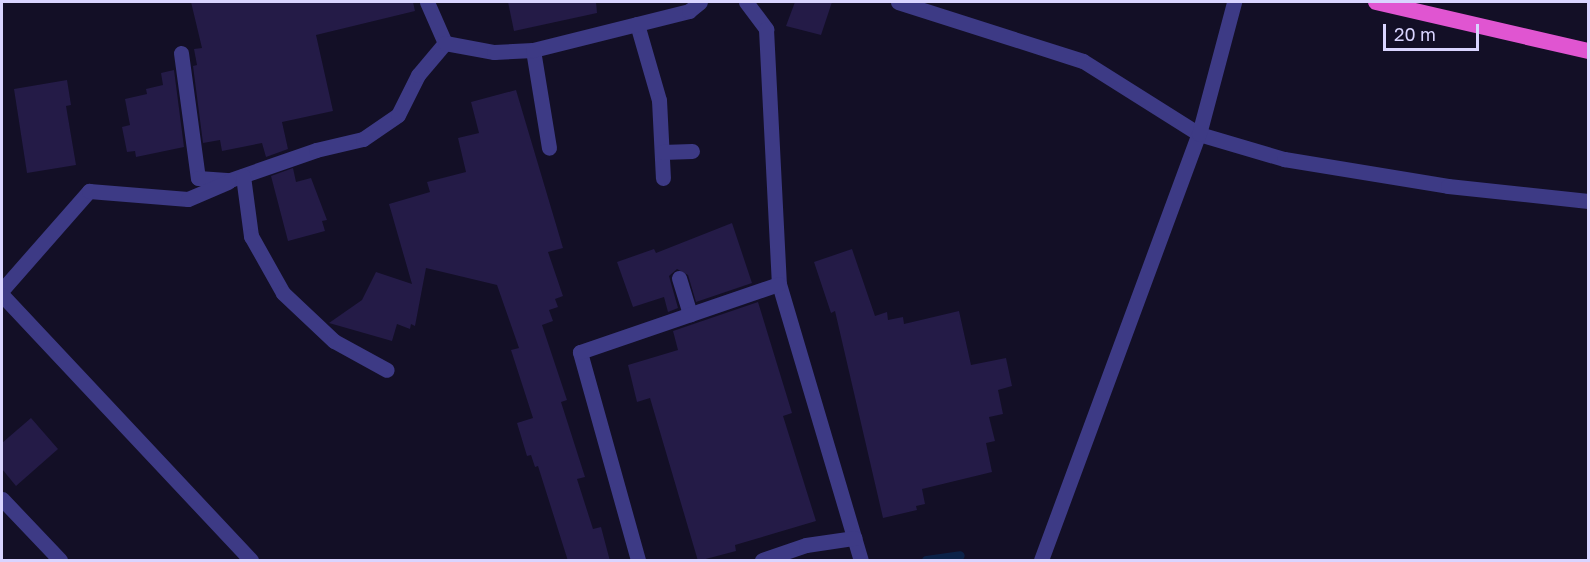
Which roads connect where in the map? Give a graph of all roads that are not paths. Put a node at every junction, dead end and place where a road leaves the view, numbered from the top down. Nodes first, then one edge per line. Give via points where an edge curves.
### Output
1 (427, 2) edge
2 (700, 2) edge
3 (746, 2) edge
4 (898, 2) edge
5 (1234, 2) edge
6 (1376, 2) edge
7 (637, 24) junction
8 (445, 43) junction
9 (1588, 47) edge
10 (533, 50) junction
11 (182, 53) dead end
12 (1199, 134) junction
13 (549, 148) dead end
14 (692, 151) dead end
15 (662, 152) junction
16 (237, 178) junction
17 (663, 178) dead end
18 (1588, 201) edge
19 (679, 278) dead end
20 (779, 284) junction
21 (2, 290) edge
22 (2, 295) edge
23 (690, 314) junction
24 (387, 370) dead end
25 (2, 499) edge
26 (854, 538) junction
27 (60, 561) edge
28 (251, 561) edge
29 (638, 561) edge
30 (762, 561) edge
31 (861, 561) edge
32 (1041, 561) edge

1 - 8 street
2 - 7 street via 689,11
3 - 20 street via 766,29
4 - 12 street via 1083,61
5 - 12 street
6 - 9 highway
7 - 10 street
7 - 15 street via 659,100
8 - 10 street via 494,52
8 - 16 street via 418,75 398,115 363,139 316,150
10 - 13 street
11 - 16 street via 198,178
12 - 18 street via 1296,161 1448,186
12 - 32 street
14 - 15 street
15 - 17 street
16 - 21 street via 188,199 89,191
16 - 24 street via 251,236 283,293 334,341
19 - 23 street
20 - 23 street
20 - 26 street
22 - 28 street
23 - 29 street via 580,352
25 - 27 street
26 - 30 street via 806,545
26 - 31 street

